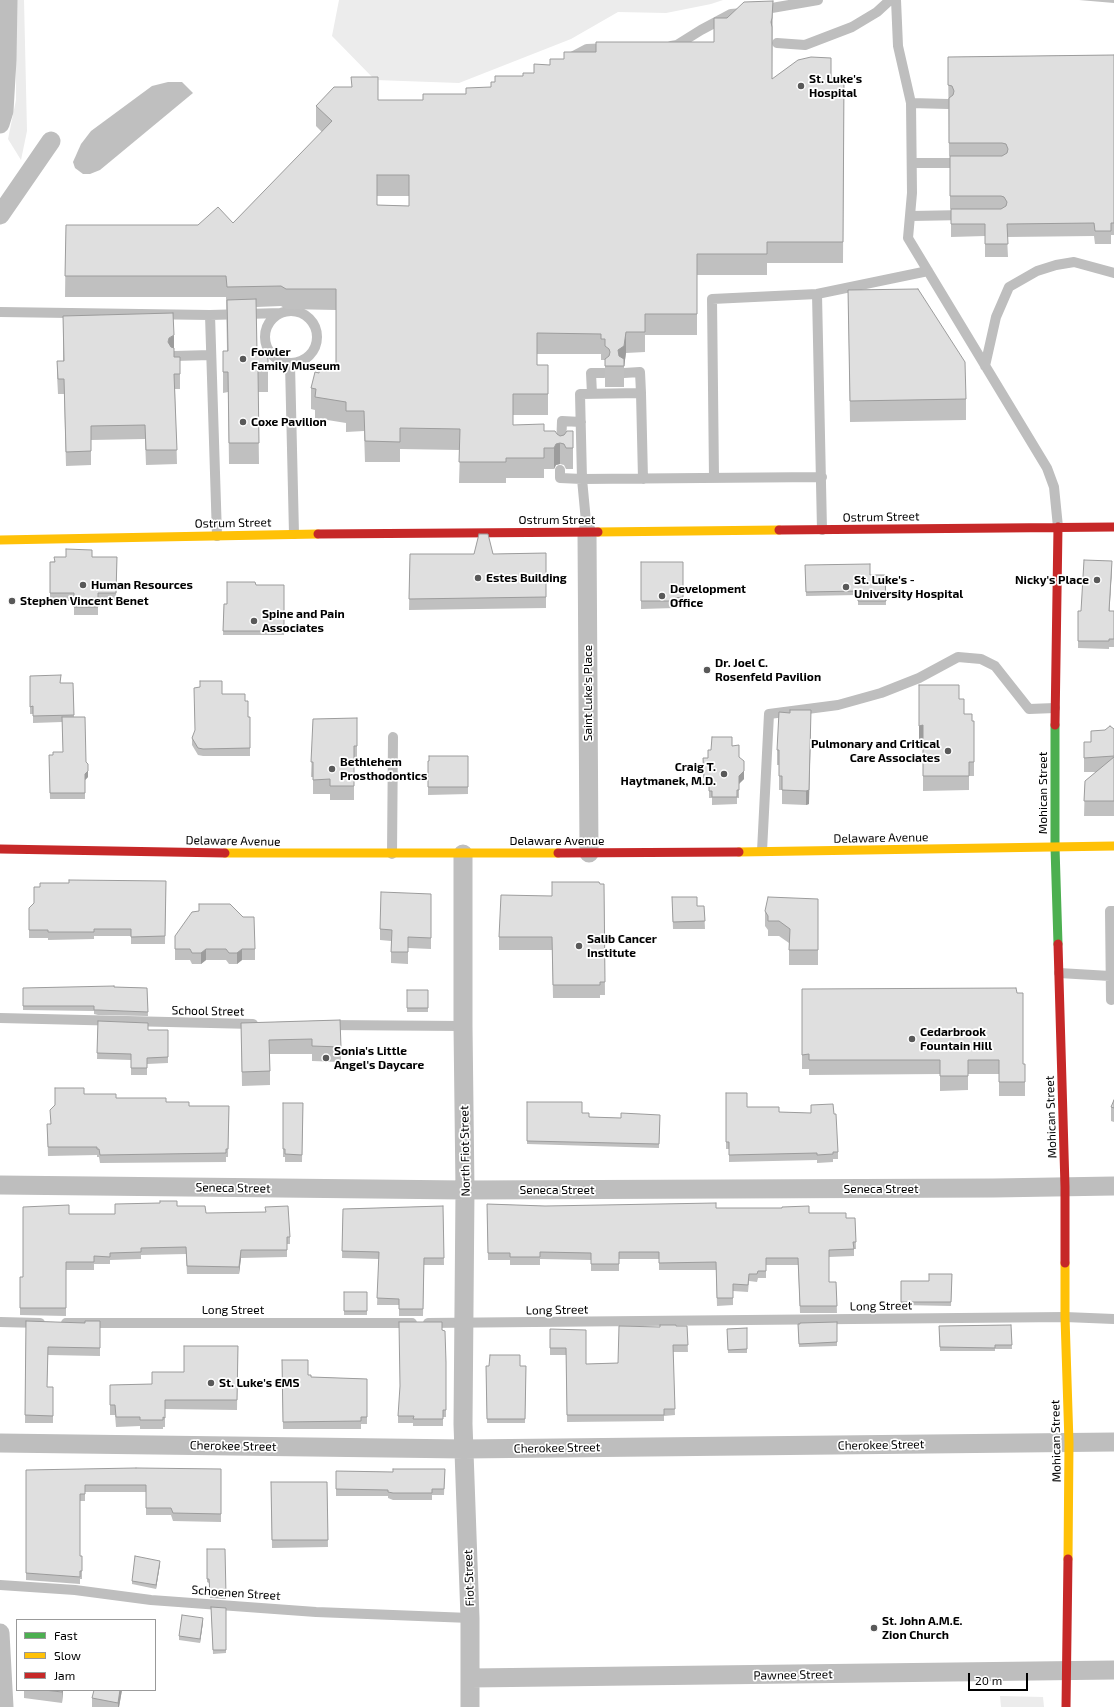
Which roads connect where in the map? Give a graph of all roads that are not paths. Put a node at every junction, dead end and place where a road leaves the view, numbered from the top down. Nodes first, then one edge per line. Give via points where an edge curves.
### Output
1 (8, 0) edge
2 (818, 0) edge
3 (890, 0) edge
4 (896, 0) edge
5 (777, 43) dead end
6 (662, 46) edge
7 (616, 47) edge
8 (564, 61) edge
9 (911, 103) junction
10 (948, 104) edge
11 (0, 124) edge
12 (51, 141) dead end
13 (912, 163) junction
14 (972, 163) edge
15 (0, 215) edge
16 (979, 215) edge
17 (911, 216) junction
18 (928, 271) junction
19 (1114, 273) edge
20 (817, 294) junction
21 (0, 312) edge
22 (281, 313) junction
23 (210, 315) junction
24 (211, 355) junction
25 (174, 356) edge
26 (290, 364) junction
27 (985, 366) junction
28 (624, 372) edge
29 (604, 373) edge
30 (641, 392) junction
31 (592, 394) junction
32 (581, 422) junction
33 (561, 450) edge
34 (560, 470) edge
35 (822, 477) junction
36 (643, 478) junction
37 (714, 478) junction
38 (582, 479) junction
39 (1058, 527) junction
40 (1114, 527) edge
41 (822, 530) junction
42 (587, 532) junction
43 (294, 534) junction
44 (217, 536) junction
45 (0, 540) edge
46 (1055, 708) junction
47 (393, 737) dead end
48 (1114, 846) edge
49 (1055, 847) junction
50 (0, 849) edge
51 (762, 851) junction
52 (392, 854) junction
53 (464, 854) junction
54 (589, 854) junction
55 (1114, 911) edge
56 (1059, 973) junction
57 (1110, 976) junction
58 (1114, 1000) edge
59 (0, 1018) edge
60 (265, 1024) edge
61 (320, 1025) edge
62 (463, 1026) junction
63 (0, 1186) edge
64 (1114, 1186) edge
65 (1065, 1187) junction
66 (465, 1190) junction
67 (1065, 1317) junction
68 (1114, 1319) edge
69 (0, 1322) edge
70 (464, 1324) junction
71 (1114, 1442) edge
72 (0, 1443) edge
73 (1069, 1443) junction
74 (464, 1449) junction
75 (0, 1585) edge
76 (470, 1618) junction
77 (0, 1633) edge
78 (1114, 1670) edge
79 (1066, 1671) junction
80 (471, 1678) junction
81 (4, 1707) edge
82 (470, 1707) edge
83 (1066, 1707) edge

1 - 11 street via 6,81 4,111
2 - 6 lane via 731,14 677,45
3 - 5 lane via 877,12 852,27 805,44
4 - 9 lane via 898,46
7 - 8 lane via 587,49
9 - 10 lane
9 - 13 lane
12 - 15 street
13 - 14 lane
13 - 17 lane
16 - 17 lane
17 - 18 lane via 908,238
18 - 20 lane
18 - 27 lane
19 - 27 lane via 1074,262 1037,271 1009,287 996,317
20 - 35 lane
20 - 37 lane via 712,299
21 - 23 lane
22 - 23 lane
22 - 26 lane via 273,317 268,324 264,342 273,358
22 - 26 lane via 298,312 312,321 318,338 312,353 306,359
23 - 24 lane
24 - 25 lane
24 - 44 lane
26 - 43 lane
27 - 39 lane via 1047,468 1054,487
28 - 30 lane via 640,372
29 - 31 lane via 591,373
30 - 31 lane
30 - 36 lane
31 - 32 lane via 580,394
32 - 33 lane via 562,421
32 - 38 lane
34 - 38 lane via 560,478
35 - 37 lane
35 - 41 lane
36 - 37 lane
36 - 38 lane
38 - 42 lane
39 - 40 street, Ostrum Street
39 - 41 street, Ostrum Street
39 - 46 street, Mohican Street
41 - 42 street, Ostrum Street
42 - 43 street, Ostrum Street
42 - 54 street, Saint Luke's Place
43 - 44 street, Ostrum Street
44 - 45 street, Ostrum Street
46 - 49 street, Mohican Street
46 - 51 lane via 1029,708 995,666 981,659 958,657 919,678 881,693 838,705 769,714
47 - 52 lane
48 - 49 street, Delaware Avenue
49 - 51 street, Delaware Avenue
49 - 56 street, Mohican Street
50 - 52 street, Delaware Avenue
51 - 54 street, Delaware Avenue
52 - 53 street, Delaware Avenue
53 - 54 street, Delaware Avenue
53 - 62 street, North Fiot Street
55 - 57 lane via 1110,911
56 - 57 lane
56 - 65 street, Mohican Street
57 - 58 lane via 1111,1000
59 - 60 lane, School Street
61 - 62 lane
62 - 66 street, North Fiot Street
63 - 66 street, Seneca Street
64 - 65 street, Seneca Street
65 - 66 street, Seneca Street
65 - 67 street, Mohican Street
66 - 70 street, North Fiot Street
67 - 68 lane, Long Street
67 - 70 lane, Long Street
67 - 73 street, Mohican Street
69 - 70 lane, Long Street
70 - 74 street, North Fiot Street
71 - 73 street, Cherokee Street
72 - 74 street, Cherokee Street
73 - 74 street, Cherokee Street
73 - 79 street, Mohican Street
74 - 76 street, Fiot Street
75 - 76 lane, Schoenen Street via 74,1590 151,1600 316,1612
76 - 80 street, Fiot Street
77 - 81 street
78 - 79 street, Pawnee Street
79 - 80 street, Pawnee Street
79 - 83 street, Mohican Street
80 - 82 street, Fiot Street

